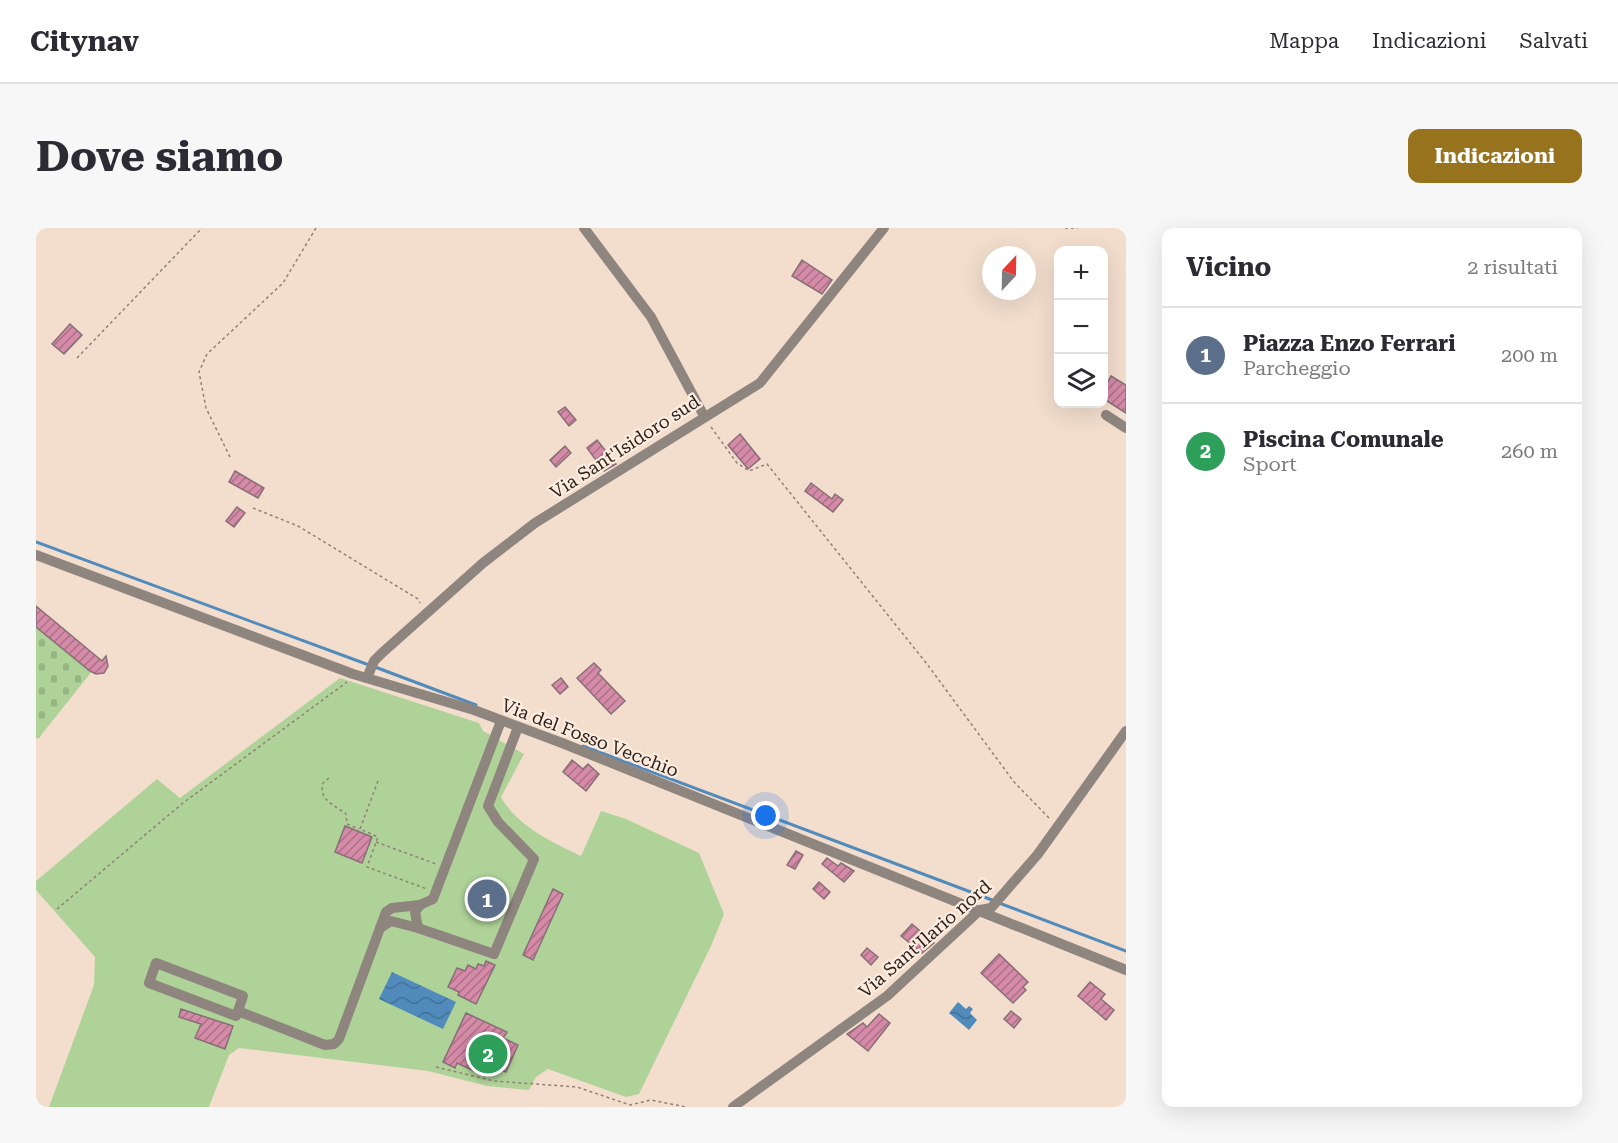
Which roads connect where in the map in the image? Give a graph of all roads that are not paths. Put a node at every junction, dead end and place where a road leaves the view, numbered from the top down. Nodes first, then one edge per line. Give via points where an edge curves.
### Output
1 (584, 228) edge
2 (884, 228) edge
3 (1106, 415) dead end
4 (704, 416) junction
5 (1126, 428) edge
6 (36, 555) edge
7 (370, 670) junction
8 (501, 721) junction
9 (519, 727) junction
10 (1126, 731) edge
11 (471, 802) junction
12 (488, 806) junction
13 (420, 906) junction
14 (986, 909) junction
15 (380, 928) junction
16 (418, 928) junction
17 (1126, 970) edge
18 (238, 1011) junction
19 (733, 1107) edge

1 - 4 street via 651,317
2 - 4 street, Via Sant'Isidoro sud via 760,383
3 - 5 street
4 - 7 street, Via Sant'Isidoro sud via 535,524 483,563
6 - 7 street, Via del Fosso Vecchio via 353,674
7 - 8 street, Via del Fosso Vecchio
8 - 9 street, Via del Fosso Vecchio
8 - 11 street
9 - 12 street
9 - 14 street, Via del Fosso Vecchio
10 - 14 street, Via Sant'Ilario nord via 1057,827 1002,896
11 - 12 street
11 - 13 street via 433,899
12 - 16 street via 534,859 494,954
13 - 15 street via 386,912
13 - 16 street via 416,912
14 - 17 street, Via del Fosso Vecchio
14 - 19 street, Via Sant'Ilario nord via 886,996
15 - 16 street via 391,921
15 - 18 street via 334,1044 326,1045
18 - 18 street via 243,996 156,963 149,983 236,1016

